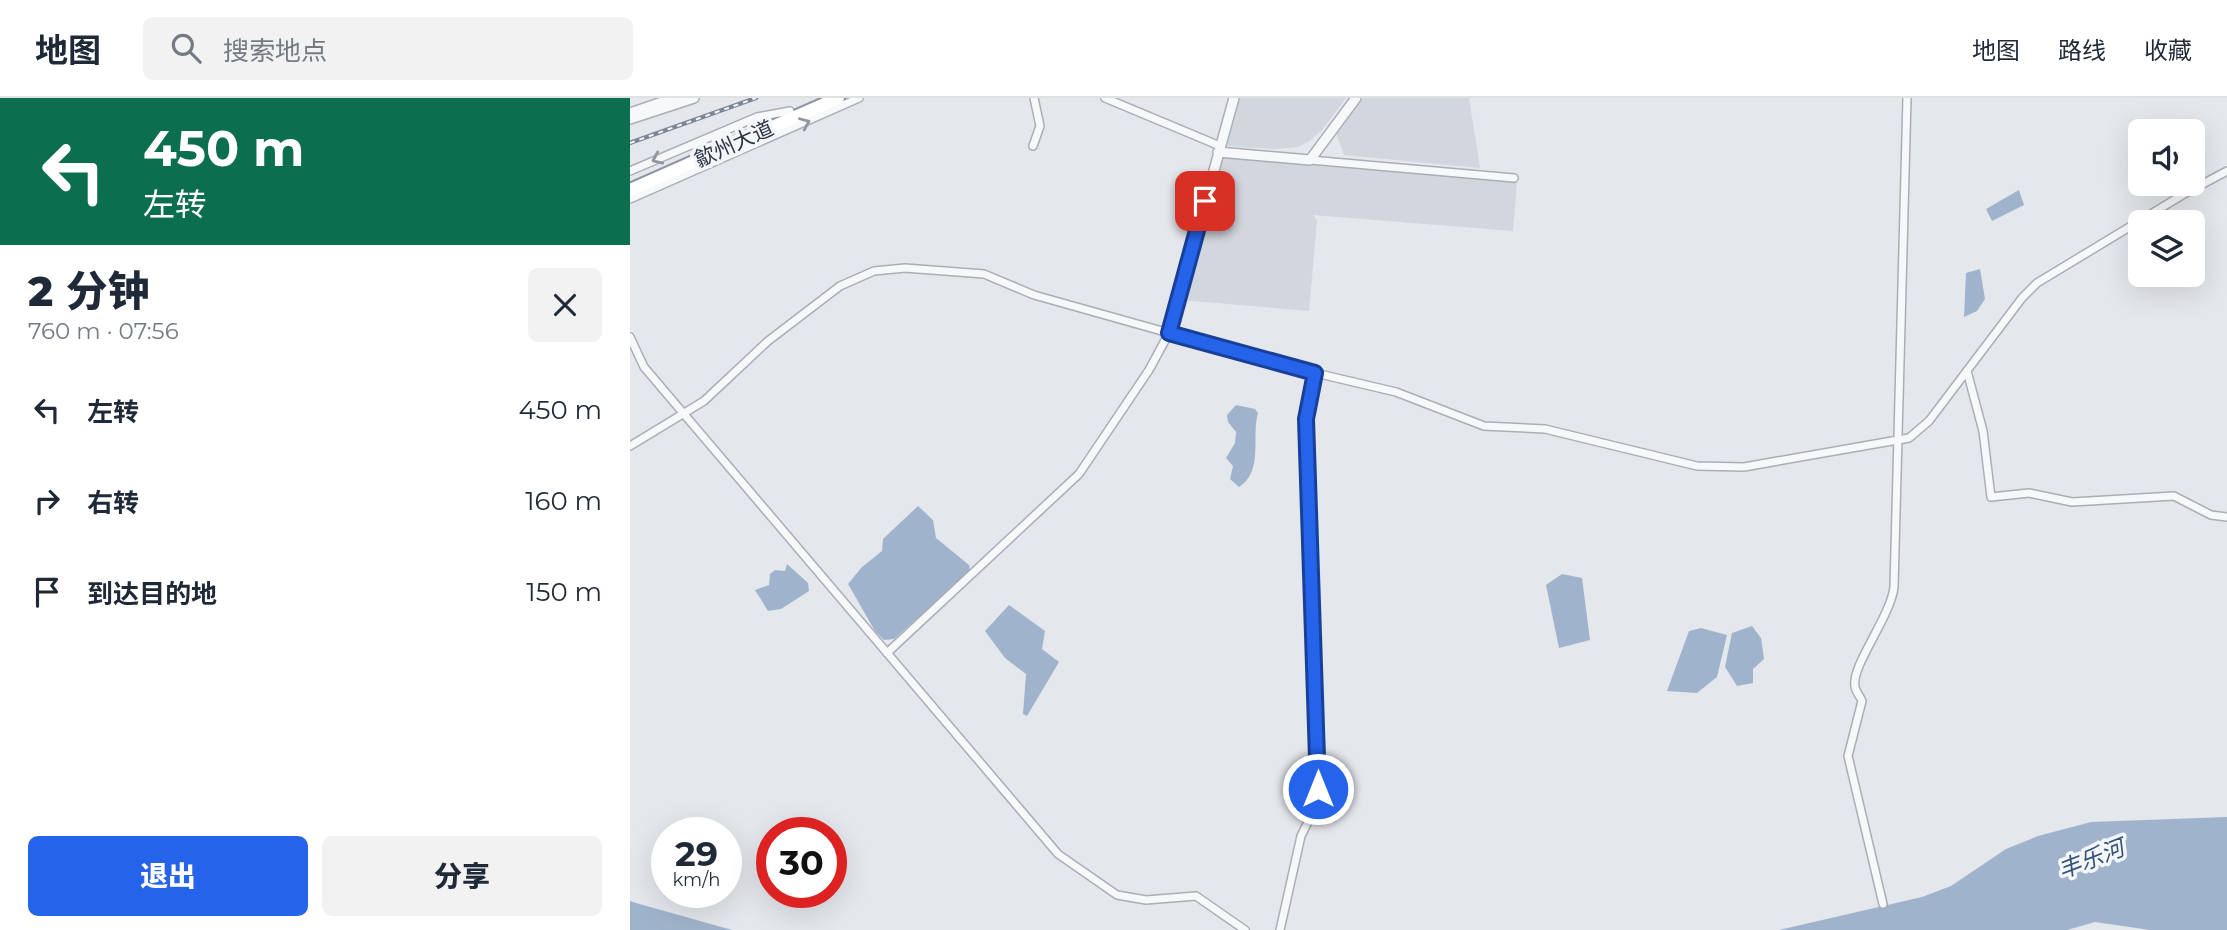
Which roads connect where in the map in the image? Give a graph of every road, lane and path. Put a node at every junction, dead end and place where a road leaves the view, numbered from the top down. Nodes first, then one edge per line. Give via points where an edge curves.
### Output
1 (674, 98) edge
2 (694, 98) edge
3 (819, 98) edge
4 (838, 98) edge
5 (859, 98) edge
6 (1034, 98) edge
7 (1105, 98) edge
8 (1234, 98) edge
9 (1356, 98) edge
10 (1907, 98) edge
11 (790, 111) junction
12 (630, 113) edge
13 (630, 119) edge
14 (1033, 146) dead end
15 (1219, 149) junction
16 (1310, 160) junction
17 (630, 171) edge
18 (2227, 171) edge
19 (1514, 178) dead end
20 (630, 182) edge
21 (630, 190) edge
22 (630, 199) edge
23 (1169, 333) junction
24 (630, 337) edge
25 (1967, 371) junction
26 (1315, 373) junction
27 (685, 415) junction
28 (1898, 440) junction
29 (630, 446) edge
30 (2227, 517) edge
31 (887, 653) junction
32 (1883, 904) dead end
33 (1245, 930) edge
34 (1280, 930) edge

1 - 12 street
2 - 13 street
3 - 11 highway, 歙州大道
4 - 21 highway, 歙州大道
22 -> 5 street
6 - 14 street via 1040,126
7 - 15 street
8 - 15 street
9 - 16 street
10 - 28 street
11 -> 17 street via 757,117
11 - 20 highway, 歙州大道
15 - 16 street
15 - 23 street
16 - 19 street
18 - 25 street via 2037,283
23 - 26 street
23 - 27 street via 1034,295 976,272 881,270 833,291
23 - 31 street via 1079,474
24 - 27 street via 645,367
25 - 28 street via 1923,426 1909,438
25 - 30 street via 1983,432 1992,497 2029,493 2071,502 2172,495 2211,515
26 - 28 street via 1396,392 1484,426 1545,429 1705,467 1744,467
26 - 34 street via 1306,419 1319,800 1301,836
27 - 29 street
27 - 31 street
28 - 32 street via 1893,595 1857,674 1855,687 1862,703 1848,754
31 - 33 street via 1058,854 1117,895 1196,896

